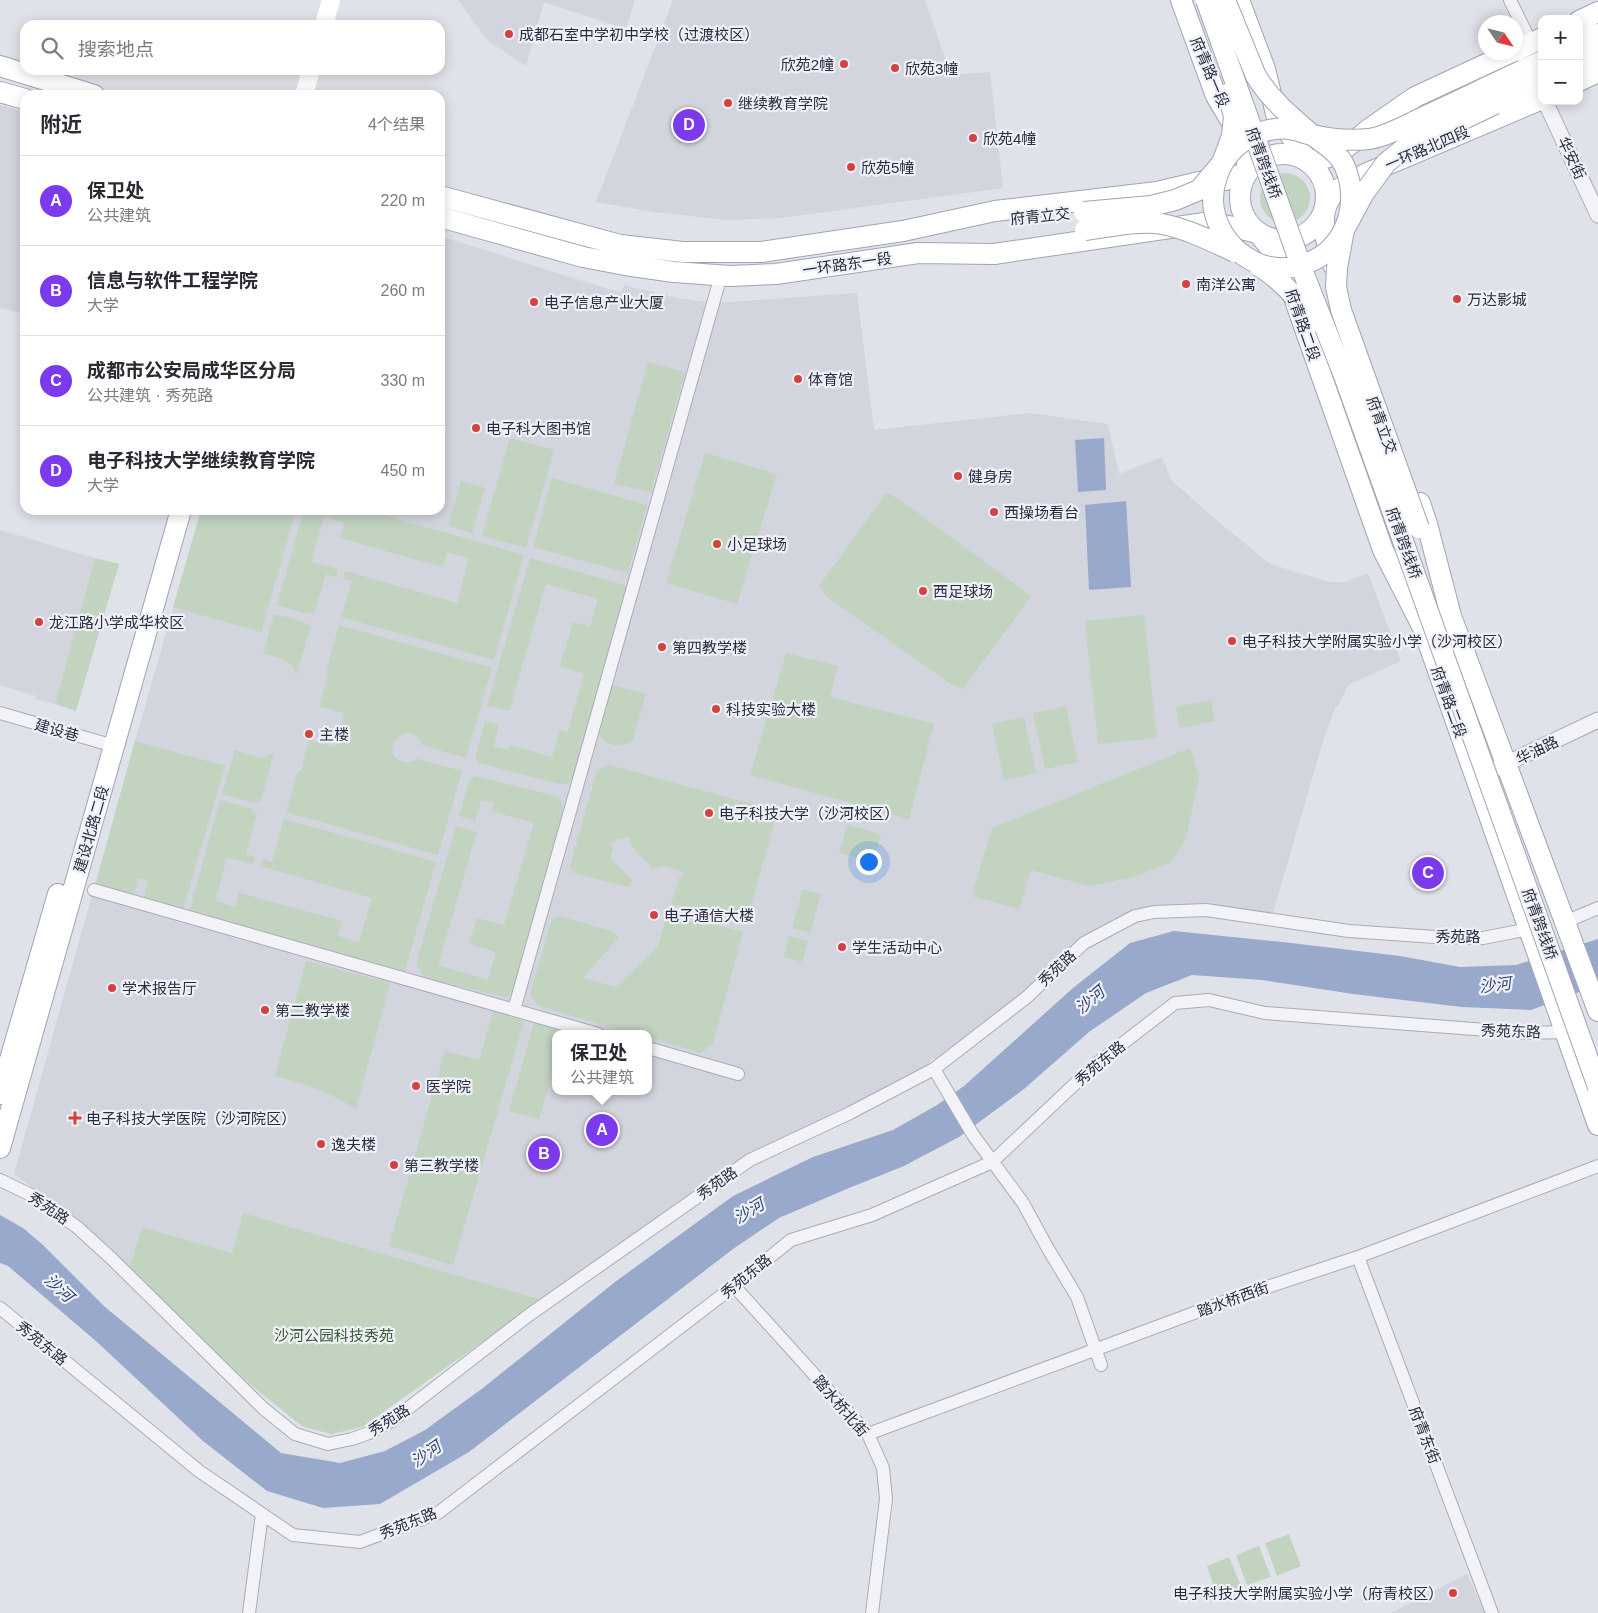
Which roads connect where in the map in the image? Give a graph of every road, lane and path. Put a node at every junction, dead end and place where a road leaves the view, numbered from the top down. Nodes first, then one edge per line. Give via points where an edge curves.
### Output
1 (319, 0) edge
2 (331, 0) edge
3 (1181, 0) edge
4 (1195, 0) edge
5 (1206, 0) edge
6 (1218, 0) edge
7 (1225, 0) edge
8 (1239, 0) edge
9 (1510, 0) edge
10 (1598, 12) edge
11 (1583, 19) edge
12 (313, 20) edge
13 (325, 20) edge
14 (1598, 34) edge
15 (1583, 41) edge
16 (1529, 44) edge
17 (1598, 53) edge
18 (1495, 60) edge
19 (1583, 60) edge
20 (1538, 64) edge
21 (0, 66) edge
22 (20, 72) edge
23 (1598, 72) edge
24 (29, 75) edge
25 (298, 75) edge
26 (310, 75) edge
27 (1583, 79) edge
28 (1538, 82) edge
29 (78, 90) edge
30 (293, 90) edge
31 (305, 90) edge
32 (0, 92) edge
33 (1491, 96) junction
34 (20, 98) edge
35 (1538, 100) edge
36 (1547, 105) edge
37 (1312, 135) junction
38 (1308, 161) junction
39 (1222, 164) junction
40 (1247, 172) junction
41 (445, 197) edge
42 (1324, 211) junction
43 (1598, 215) edge
44 (445, 218) edge
45 (1085, 221) junction
46 (1344, 230) junction
47 (903, 231) junction
48 (1258, 233) junction
49 (918, 253) junction
50 (1240, 254) junction
51 (722, 276) junction
52 (166, 515) edge
53 (179, 515) edge
54 (1451, 616) junction
55 (1423, 628) junction
56 (0, 713) edge
57 (1598, 720) edge
58 (108, 744) junction
59 (1507, 764) junction
60 (1476, 778) junction
61 (94, 890) dead end
62 (1598, 908) edge
63 (1530, 929) junction
64 (1568, 930) junction
65 (1595, 1004) edge
66 (514, 1010) junction
67 (584, 1030) edge
68 (1566, 1032) junction
69 (1598, 1047) edge
70 (652, 1049) edge
71 (934, 1069) junction
72 (738, 1074) dead end
73 (1598, 1087) edge
74 (0, 1094) edge
75 (1598, 1125) edge
76 (3, 1128) edge
77 (0, 1148) edge
78 (992, 1162) junction
79 (1598, 1166) edge
80 (0, 1180) edge
81 (1358, 1257) junction
82 (734, 1286) junction
83 (0, 1308) edge
84 (1095, 1350) junction
85 (1100, 1365) dead end
86 (868, 1434) junction
87 (262, 1514) junction
88 (249, 1613) edge
89 (872, 1613) edge
90 (1492, 1613) edge

1 - 12 main road
2 - 13 main road
3 - 40 main road, 府青路一段 via 1216,96 1247,148
4 - 39 main road, 府青立交, bridge via 1234,116 1232,136
5 - 73 main road, 府青跨线桥, bridge
6 - 69 main road, 府青跨线桥, bridge
7 - 37 main road, 府青立交, bridge via 1262,87
8 - 38 main road via 1265,69 1276,114
9 - 16 street
10 - 11 main road
14 - 15 main road
17 - 19 main road
18 - 38 main road via 1415,97 1347,147 1326,158
20 - 33 main road, 府青立交
21 - 22 main road
23 - 27 main road
24 - 29 main road
25 - 30 main road
26 - 31 main road
28 - 33 main road, 府青立交
32 - 34 main road
33 - 37 main road, 府青立交, bridge via 1371,139 1346,140
33 - 46 main road, 府青立交, bridge via 1407,146 1386,163 1364,193
35 - 42 main road, 一环路北四段 via 1363,175 1336,192
36 - 43 street, 华安街
37 - 39 main road, 府青立交, bridge via 1293,129 1272,129 1235,147
37 - 46 main road, 府青立交, bridge via 1331,148 1344,166 1351,186 1351,209
38 - 40 main road via 1296,155 1269,155
38 - 42 main road via 1324,184
39 - 45 main road, 府青立交, bridge via 1199,190 1175,200
39 - 50 main road, 府青立交, bridge via 1215,182 1214,209 1226,240
40 - 47 main road, 一环路东一段 via 1226,180 1157,192 996,211
40 - 48 main road via 1239,198 1248,223
41 - 47 main road, 一环路东一段 via 620,245 682,252 761,252
42 - 48 main road via 1318,223 1296,238 1283,240
42 - 54 main road via 1324,234 1333,267 1428,524
44 - 51 main road, 一环路东一段 via 583,257 674,272
45 - 47 main road, 府青立交
45 - 49 main road
45 - 50 main road, bridge via 1161,224 1187,230
46 - 50 main road, 府青立交, bridge via 1333,246 1317,259 1298,266 1278,268 1258,264
46 - 54 main road, 府青立交, bridge via 1336,287 1341,310
48 - 49 main road, 一环路东一段 via 1211,222 994,254
48 - 55 main road, 府青路二段 via 1275,254 1287,278 1383,550
49 - 51 main road, 一环路东一段 via 776,274
50 - 55 main road, bridge via 1272,274 1299,300 1316,327
51 - 66 street
52 - 58 main road, 建设北路二段
53 - 58 main road, 建设北路二段
54 - 59 main road
55 - 60 main road, 府青路二段
56 - 58 street, 建设巷
57 - 59 street, 华油路
58 - 74 main road, 建设北路二段
58 - 76 main road, 建设北路二段
59 - 60 street, 华油路
59 - 64 main road
60 - 63 main road, 府青路二段
61 - 66 street
62 - 64 street
63 - 68 main road, 府青路二段
63 - 71 street, 秀苑路 via 1483,938 1435,937 1349,931 1206,910 1135,916 1084,943 1027,997
64 - 65 main road
66 - 67 street
68 - 75 main road, 府青路二段
68 - 78 street, 秀苑东路 via 1527,1033 1265,1013 1209,1000 1175,1003 1096,1064
70 - 72 street
71 - 78 street
71 - 80 street, 秀苑路 via 850,1114 750,1160 529,1316 393,1420 369,1434 328,1444 288,1429 77,1227 31,1195
76 - 77 main road, 建设北路二段
78 - 82 street, 秀苑东路 via 872,1215 791,1240
78 - 84 street via 1023,1204 1077,1297
79 - 81 street, 踏水桥西街
81 - 84 street, 踏水桥西街 via 1237,1296
81 - 90 street, 府青东街
82 - 86 street, 踏水桥北街
82 - 87 street, 秀苑东路 via 438,1513 360,1542 293,1535
83 - 87 street, 秀苑东路 via 199,1472
84 - 85 street
84 - 86 street, 踏水桥西街
86 - 89 street, 踏水桥北街 via 883,1468 886,1499
87 - 88 street

